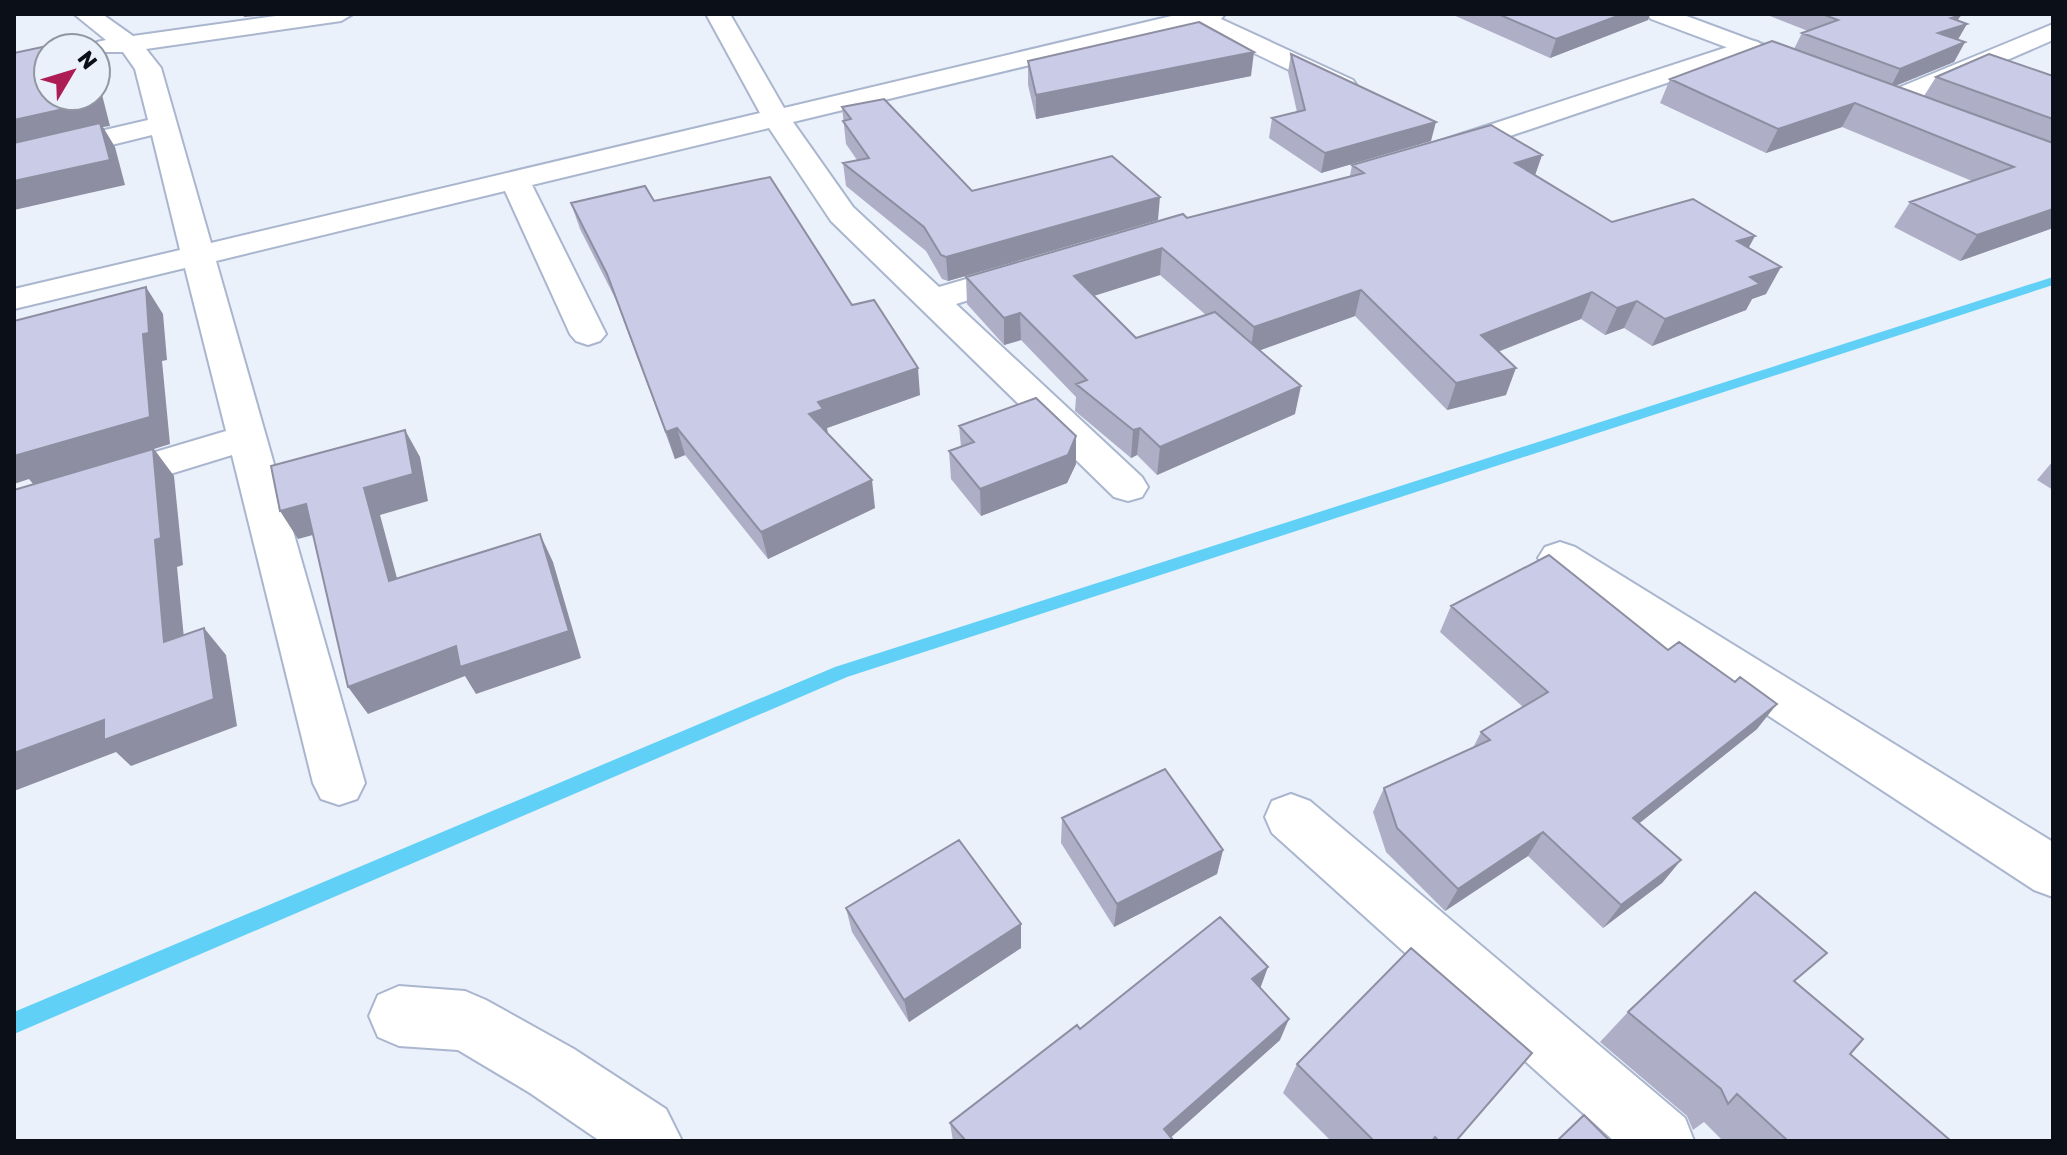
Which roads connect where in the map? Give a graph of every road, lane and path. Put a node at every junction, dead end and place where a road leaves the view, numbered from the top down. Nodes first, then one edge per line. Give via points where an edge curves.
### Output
1 (86, 14) edge
2 (341, 14) edge
3 (718, 14) edge
4 (1659, 14) edge
5 (1201, 15) edge
6 (2053, 31) edge
7 (113, 47) edge
8 (1749, 47) junction
9 (1834, 79) edge
10 (1862, 90) edge
11 (1367, 97) edge
12 (1890, 101) junction
13 (1920, 112) edge
14 (776, 117) junction
15 (161, 125) junction
16 (1438, 130) edge
17 (1466, 143) junction
18 (1420, 156) edge
19 (14, 160) edge
20 (515, 180) junction
21 (196, 255) junction
22 (1054, 264) edge
23 (14, 299) edge
24 (932, 300) junction
25 (588, 334) dead end
26 (245, 438) junction
27 (1128, 487) dead end
28 (14, 508) edge
29 (1560, 558) dead end
30 (339, 783) dead end
31 (1291, 817) dead end
32 (2053, 872) edge
33 (399, 1016) dead end
34 (650, 1141) edge
35 (1662, 1141) edge

1 - 7 street
2 - 7 street
3 - 14 street
4 - 8 street
5 - 11 street
5 - 14 street
6 - 12 street
7 - 15 street via 148,68
8 - 9 street
8 - 17 street
10 - 12 street
12 - 13 street
14 - 20 street
14 - 24 street via 842,214
15 - 19 street
15 - 21 street
16 - 17 street
17 - 18 street
20 - 21 street
20 - 25 street
21 - 23 street
21 - 26 street
22 - 24 street
24 - 27 street
26 - 28 street
26 - 30 street
29 - 32 street
31 - 35 street
33 - 34 street via 465,1021 552,1071

